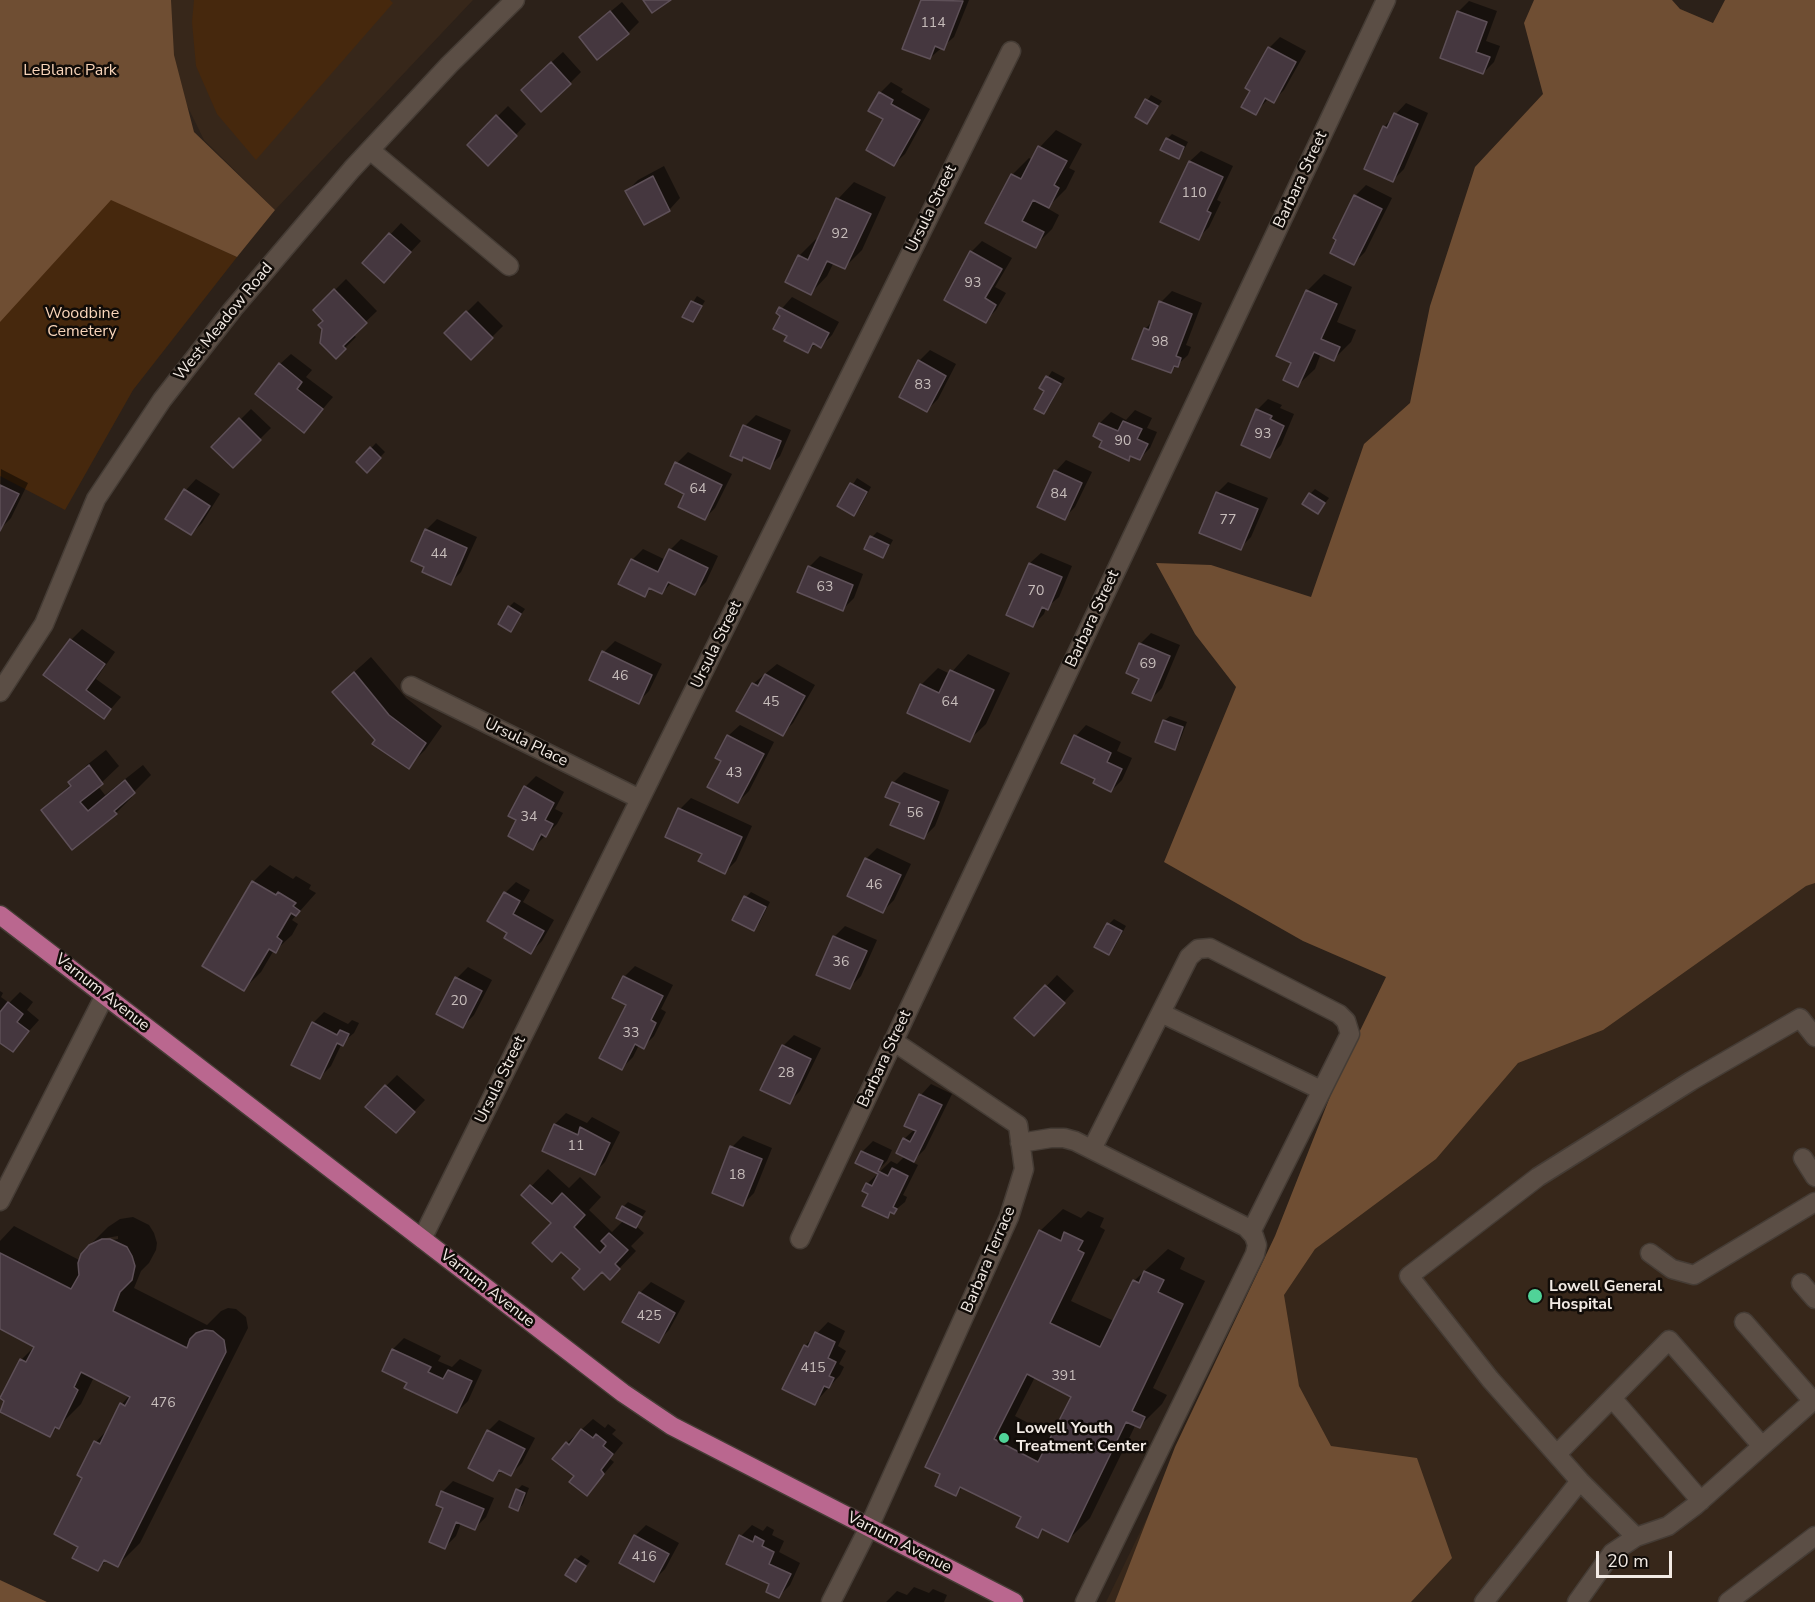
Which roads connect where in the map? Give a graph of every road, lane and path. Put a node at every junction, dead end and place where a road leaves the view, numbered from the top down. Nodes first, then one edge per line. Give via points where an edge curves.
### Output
1 (1386, 0) edge
2 (513, 1) edge
3 (1011, 51) dead end
4 (370, 150) junction
5 (509, 266) dead end
6 (411, 686) dead end
7 (0, 692) edge
8 (640, 799) junction
9 (0, 915) edge
10 (105, 995) junction
11 (1161, 1013) junction
12 (1815, 1037) edge
13 (893, 1041) junction
14 (1321, 1090) junction
15 (1020, 1143) junction
16 (1092, 1149) junction
17 (1803, 1158) dead end
18 (1815, 1177) edge
19 (0, 1201) edge
20 (1815, 1202) edge
21 (1251, 1232) junction
22 (422, 1239) junction
23 (800, 1239) dead end
24 (1650, 1253) dead end
25 (1801, 1283) dead end
26 (1815, 1299) edge
27 (1744, 1322) dead end
28 (1612, 1398) junction
29 (1814, 1400) edge
30 (1762, 1446) junction
31 (1557, 1454) junction
32 (1580, 1480) junction
33 (1701, 1501) junction
34 (869, 1527) junction
35 (1815, 1536) edge
36 (1636, 1538) junction
37 (831, 1602) edge
38 (1014, 1602) edge
39 (1085, 1602) edge
40 (1484, 1602) edge
41 (1577, 1602) edge
42 (1728, 1602) edge

1 - 13 street, Barbara Street
2 - 4 street, West Meadow Road
3 - 8 street, Ursula Street
4 - 5 street
4 - 7 street, West Meadow Road via 233,309 162,400 96,499 44,624
6 - 8 street, Ursula Place
8 - 22 street, Ursula Street
9 - 10 main road, Varnum Avenue
10 - 19 street
10 - 22 main road, Varnum Avenue
11 - 14 street
11 - 14 street via 1189,957 1198,949 1210,948 1346,1021 1350,1034
11 - 16 street
12 - 31 street via 1800,1018 1691,1081 1538,1177 1409,1276 1490,1379
13 - 15 street, Barbara Terrace via 1018,1125
13 - 23 street, Barbara Street
14 - 21 street
15 - 16 street via 1064,1138
15 - 34 street, Barbara Terrace via 1024,1169 1009,1217
16 - 21 street
17 - 18 street
20 - 24 street via 1694,1275 1672,1269
21 - 39 street via 1257,1245 1255,1254
22 - 34 main road, Varnum Avenue via 672,1426
25 - 26 street
27 - 29 street
28 - 30 street via 1670,1340
28 - 31 street
28 - 33 street
29 - 30 street
30 - 33 street
31 - 32 street
32 - 36 street
32 - 40 street
33 - 36 street via 1668,1526
34 - 37 street, Barbara Terrace
34 - 38 main road, Varnum Avenue
35 - 42 street
36 - 41 street via 1612,1553

